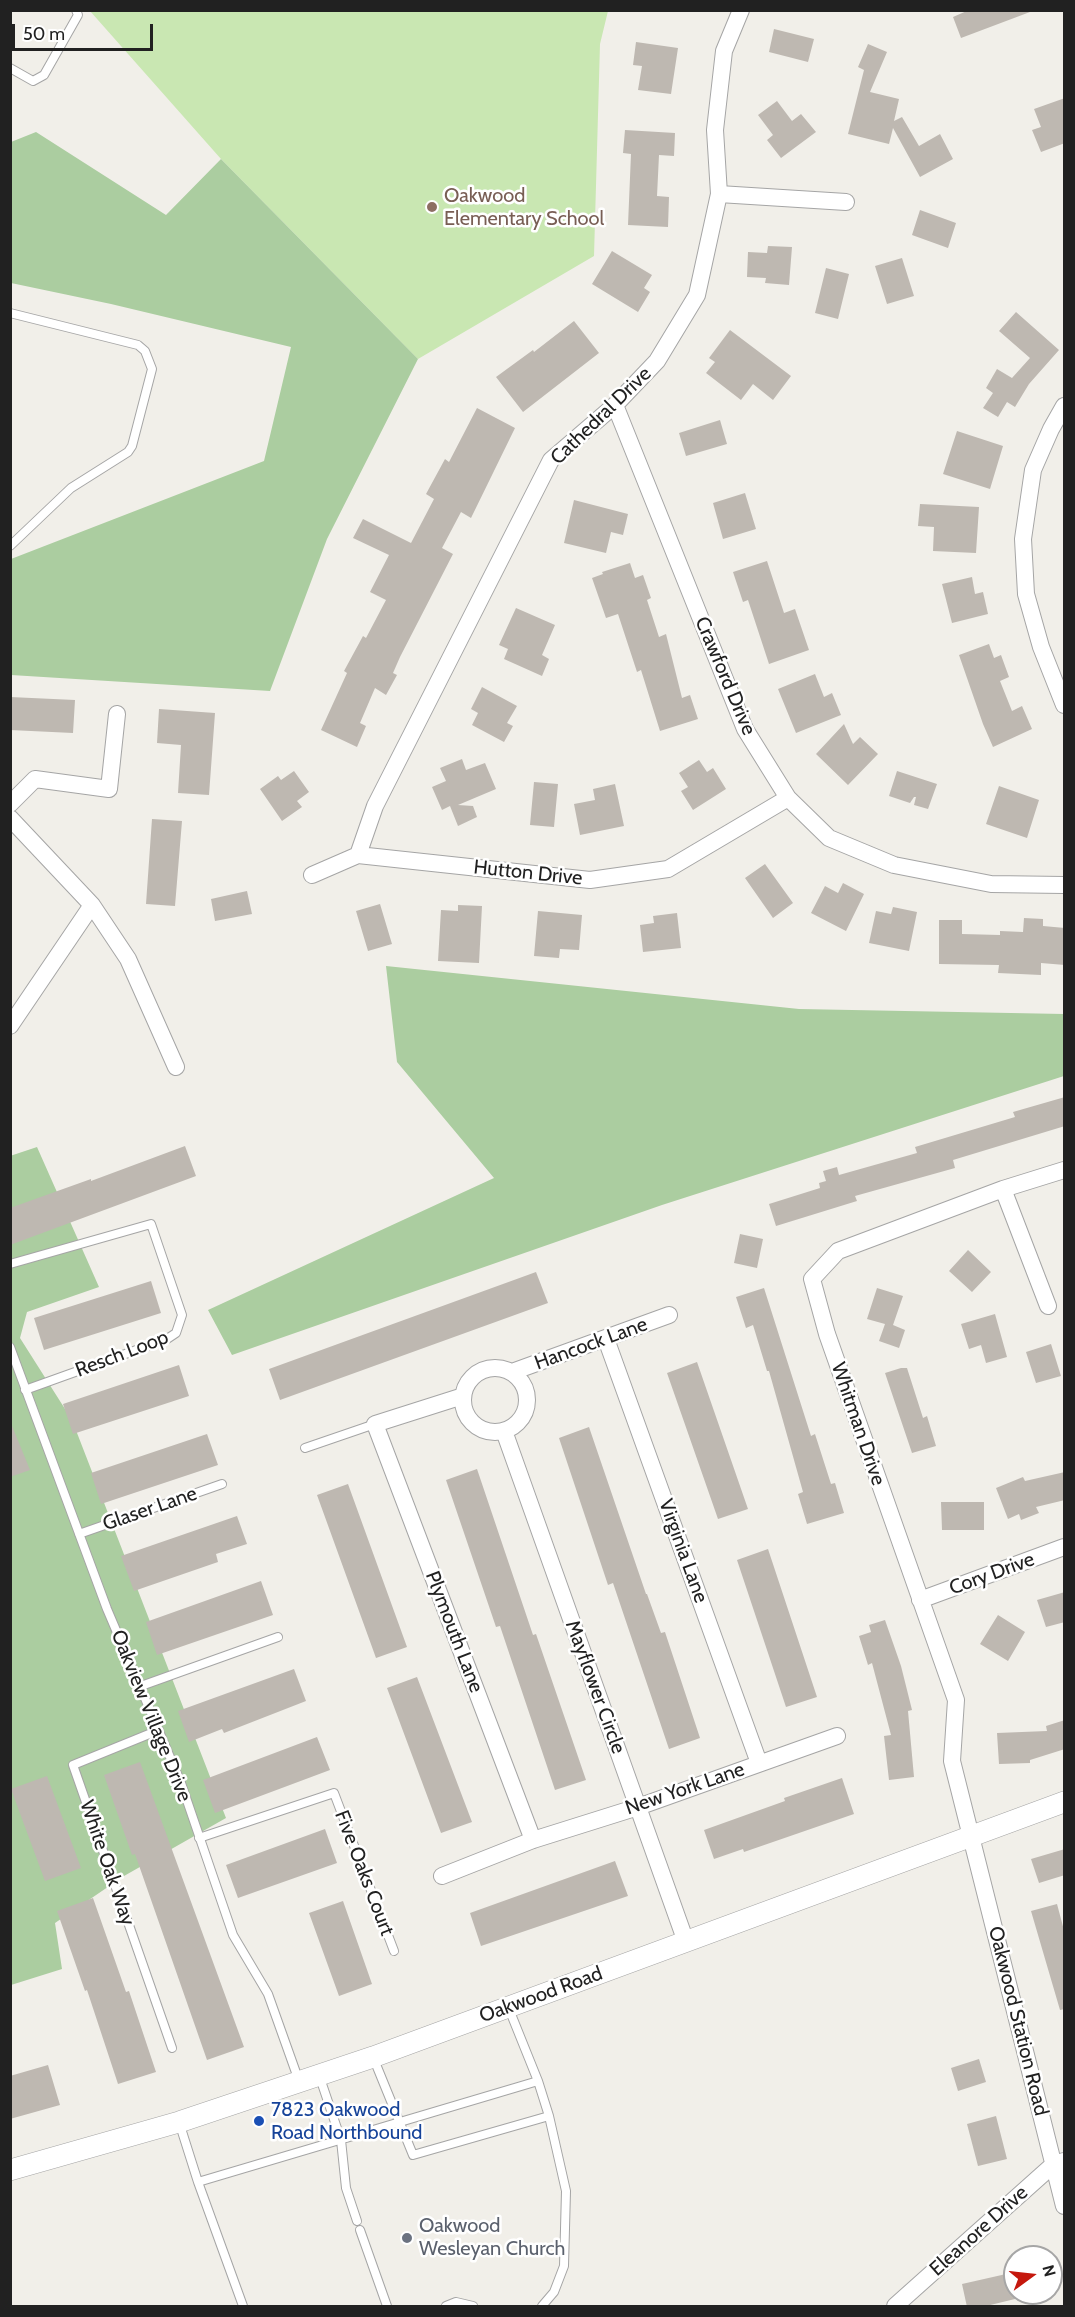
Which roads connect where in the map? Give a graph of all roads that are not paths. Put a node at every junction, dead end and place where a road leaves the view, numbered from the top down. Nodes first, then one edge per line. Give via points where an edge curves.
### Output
1 (76, 10) edge
2 (741, 10) edge
3 (10, 68) edge
4 (719, 194) junction
5 (846, 202) dead end
6 (10, 313) edge
7 (615, 405) junction
8 (1065, 406) edge
9 (10, 546) edge
10 (1065, 705) edge
11 (117, 714) dead end
12 (788, 798) junction
13 (10, 804) edge
14 (10, 818) edge
15 (358, 855) junction
16 (312, 875) dead end
17 (1065, 885) edge
18 (92, 905) junction
19 (10, 1026) edge
20 (176, 1067) dead end
21 (1065, 1170) edge
22 (1003, 1189) junction
23 (10, 1264) edge
24 (1048, 1306) dead end
25 (669, 1315) dead end
26 (606, 1339) junction
27 (10, 1347) edge
28 (512, 1372) junction
29 (25, 1390) junction
30 (463, 1396) junction
31 (375, 1424) junction
32 (504, 1431) junction
33 (305, 1448) dead end
34 (222, 1484) dead end
35 (79, 1534) junction
36 (1065, 1547) edge
37 (921, 1600) junction
38 (278, 1637) dead end
39 (141, 1686) junction
40 (159, 1730) junction
41 (837, 1736) dead end
42 (759, 1763) junction
43 (1065, 1802) edge
44 (638, 1807) junction
45 (970, 1836) junction
46 (199, 1838) junction
47 (534, 1840) junction
48 (442, 1876) dead end
49 (686, 1942) junction
50 (394, 1951) dead end
51 (508, 2007) junction
52 (172, 2048) dead end
53 (373, 2057) junction
54 (309, 2078) junction
55 (538, 2081) junction
56 (549, 2116) junction
57 (178, 2122) junction
58 (399, 2122) junction
59 (341, 2140) junction
60 (1059, 2162) edge
61 (10, 2170) edge
62 (198, 2182) junction
63 (1065, 2206) edge
64 (357, 2221) dead end
65 (360, 2230) dead end
66 (243, 2307) edge
67 (387, 2307) edge
68 (446, 2307) edge
69 (473, 2307) edge
70 (542, 2307) edge
71 (895, 2307) edge

1 - 3 lane via 78,15 44,75 33,81
2 - 4 street, Cathedral Drive via 724,51 715,130
4 - 5 street
4 - 7 street, Cathedral Drive via 697,295 657,361
6 - 9 lane via 138,345 145,351 152,369 128,452 72,488
7 - 12 street, Crawford Drive via 745,729
7 - 15 street, Cathedral Drive via 551,460 375,806
8 - 10 street via 1033,470 1023,539 1026,594 1041,647
11 - 13 street via 109,789 35,779
12 - 15 street, Hutton Drive via 668,869 590,880
12 - 17 street, Crawford Drive via 829,838 894,865 991,884
14 - 18 street
15 - 16 street
18 - 19 street
18 - 20 street via 128,959
21 - 22 street, Whitman Drive
22 - 24 street
22 - 37 street, Whitman Drive via 838,1251 812,1279 826,1334
23 - 29 lane, Resch Loop via 151,1224 182,1315 176,1333 167,1339
25 - 26 street, Hancock Lane
26 - 28 street, Hancock Lane
26 - 42 street, Virginia Lane
27 - 29 lane, Oakview Village Drive
28 - 30 street, Hancock Lane via 486,1368 471,1379
28 - 32 street, Hancock Lane via 526,1391 528,1404 520,1421
29 - 35 lane, Oakview Village Drive
30 - 31 street
30 - 32 street via 464,1408 474,1424 491,1432
31 - 33 lane
31 - 47 street, Plymouth Lane
32 - 44 street, Mayflower Circle
34 - 35 lane, Glaser Lane
35 - 39 lane, Oakview Village Drive
36 - 37 street, Cory Drive
37 - 45 street, Whitman Drive via 956,1700 952,1761
38 - 39 lane
39 - 40 lane, Oakview Village Drive
40 - 46 lane, Oakview Village Drive
40 - 52 lane, White Oak Way via 73,1765
41 - 42 street, New York Lane
42 - 44 street, New York Lane
43 - 45 street, Oakwood Road
44 - 47 street, New York Lane
44 - 49 street, Mayflower Circle
45 - 49 street, Oakwood Road
45 - 60 street, Oakwood Station Road
46 - 50 lane, Five Oaks Court via 334,1794
46 - 54 lane, Oakview Village Drive via 233,1935 268,1994
47 - 48 street, New York Lane
49 - 51 street, Oakwood Road
51 - 53 street, Oakwood Road
51 - 55 lane
53 - 54 street, Oakwood Road
53 - 58 lane
54 - 57 street, Oakwood Road
54 - 59 lane, Oakview Village Drive
55 - 56 lane
55 - 58 lane
56 - 58 lane via 413,2155
56 - 70 lane via 566,2191 564,2266 554,2292
57 - 61 street, Oakwood Road
57 - 62 lane
58 - 59 lane
59 - 62 lane
59 - 64 lane, Oakview Village Drive via 346,2188
60 - 63 street, Oakwood Station Road
60 - 71 street, Eleanore Drive
62 - 66 lane
65 - 67 lane
68 - 69 lane via 456,2302

